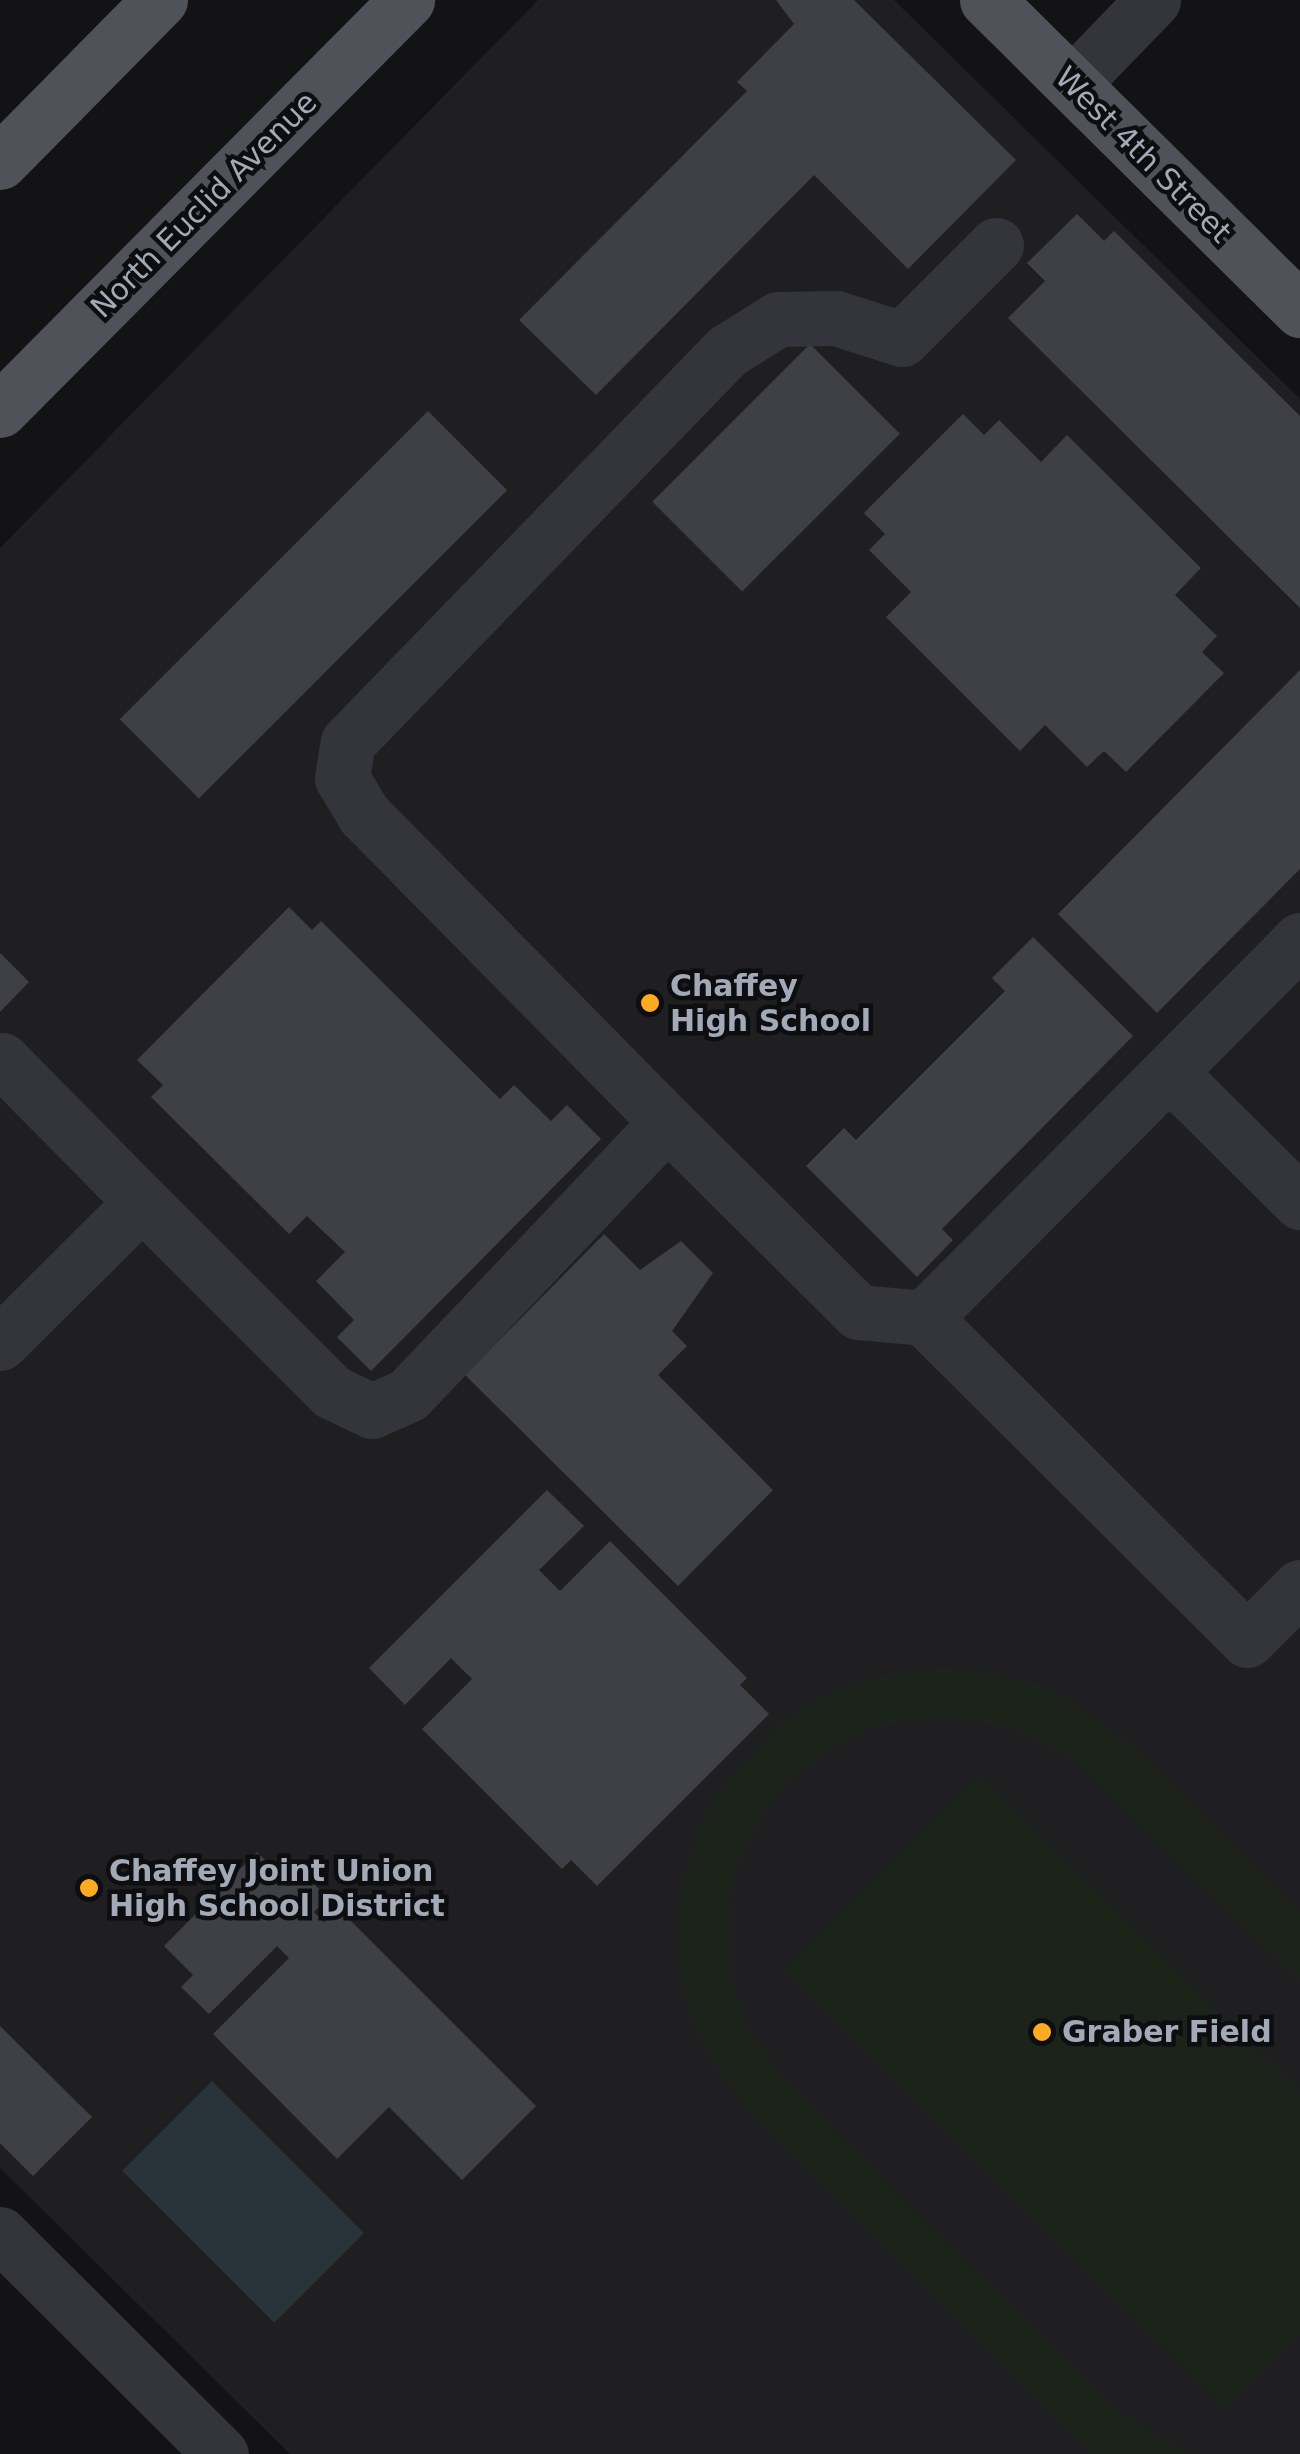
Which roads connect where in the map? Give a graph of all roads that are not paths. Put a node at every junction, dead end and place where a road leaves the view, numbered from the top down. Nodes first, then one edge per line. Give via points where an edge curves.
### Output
1 (160, 0) edge
2 (407, 0) edge
3 (987, 0) edge
4 (1153, 0) edge
5 (1072, 84) junction
6 (0, 162) edge
7 (996, 245) dead end
8 (1300, 310) edge
9 (0, 410) edge
10 (1300, 940) edge
11 (2, 1060) edge
12 (1169, 1072) junction
13 (667, 1122) junction
14 (142, 1202) junction
15 (1300, 1202) edge
16 (924, 1318) junction
17 (0, 1344) edge
18 (1300, 1587) edge
19 (0, 2234) edge
20 (221, 2454) edge

1 - 6 main road
2 - 9 main road, North Euclid Avenue
3 - 5 main road, West 4th Street
4 - 5 street
5 - 8 main road, West 4th Street
7 - 13 street via 902,340 836,318 778,319 727,351 348,742 342,778 364,815
10 - 12 street
11 - 14 street
12 - 15 street
12 - 16 street
13 - 14 street via 408,1395 372,1411 332,1392
13 - 16 street via 858,1312
14 - 17 street
16 - 18 street via 1247,1640
19 - 20 street

